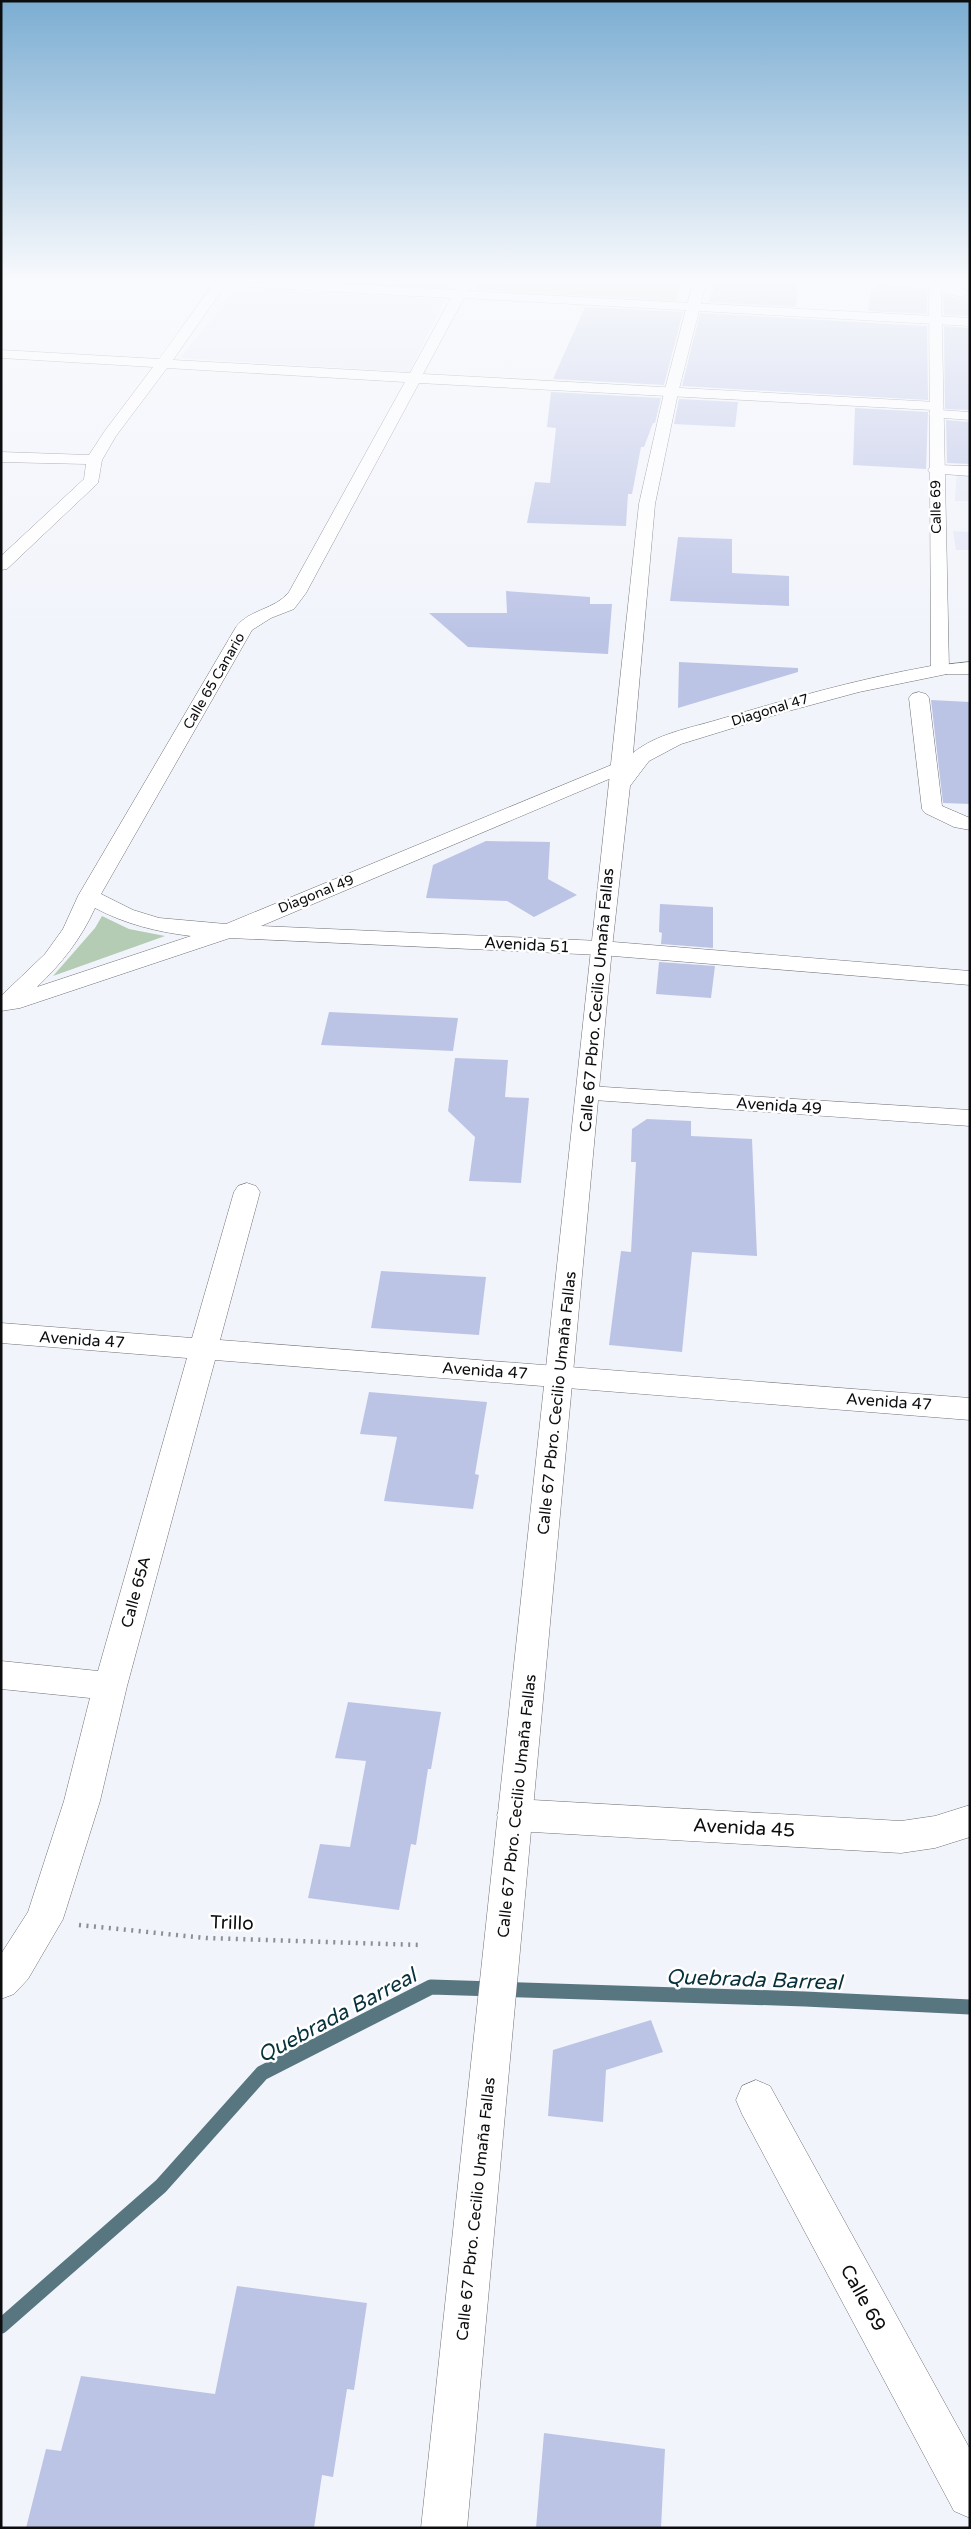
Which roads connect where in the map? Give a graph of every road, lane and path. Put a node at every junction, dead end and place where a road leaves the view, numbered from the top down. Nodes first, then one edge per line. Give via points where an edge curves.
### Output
1 (135, 401) edge
2 (402, 401) edge
3 (669, 401) edge
4 (796, 401) edge
5 (936, 401) edge
6 (936, 410) junction
7 (970, 416) edge
8 (1, 457) edge
9 (94, 460) junction
10 (936, 470) junction
11 (970, 471) edge
12 (1, 565) edge
13 (970, 668) edge
14 (940, 670) junction
15 (919, 698) dead end
16 (627, 721) junction
17 (684, 737) junction
18 (620, 777) junction
19 (970, 824) edge
20 (89, 896) junction
21 (231, 930) junction
22 (601, 948) junction
23 (970, 978) edge
24 (3, 1006) edge
25 (588, 1094) junction
26 (970, 1118) edge
27 (247, 1192) dead end
28 (1, 1334) edge
29 (202, 1349) junction
30 (560, 1377) junction
31 (970, 1409) edge
32 (1, 1675) edge
33 (110, 1686) junction
34 (516, 1815) junction
35 (970, 1821) edge
36 (44, 1918) junction
37 (420, 1945) dead end
38 (1, 1980) edge
39 (756, 2100) dead end
40 (970, 2495) edge
41 (444, 2528) edge

1 - 9 street
2 - 20 street, Calle 65 Canario via 297,593 288,605 245,627
3 - 16 street, Calle 67 Pbro. Cecilio Umaña Fallas via 648,504
4 - 6 street
5 - 6 street, Calle 69
6 - 7 street
6 - 10 street, Calle 69
8 - 9 street
9 - 12 street via 92,480
10 - 11 street
10 - 14 street, Calle 69
13 - 14 street, Diagonal 47
14 - 17 street, Diagonal 47 via 884,679 815,696
15 - 19 street via 932,809
16 - 17 street via 637,734 647,740 667,741
16 - 18 street, Calle 67 Pbro. Cecilio Umaña Fallas
17 - 18 street, Diagonal 47 via 647,753
18 - 21 street, Diagonal 49
18 - 22 street, Calle 67 Pbro. Cecilio Umaña Fallas
20 - 21 street, Avenida 51 via 125,915 157,924
20 - 24 street, Calle 65 Canario via 74,929 58,953
21 - 22 street, Avenida 51
21 - 24 street, Diagonal 49
22 - 23 street, Avenida 51
22 - 25 street, Calle 67 Pbro. Cecilio Umaña Fallas
25 - 26 street, Avenida 49
25 - 30 street, Calle 67 Pbro. Cecilio Umaña Fallas
27 - 29 street, Calle 65A
28 - 29 street, Avenida 47
29 - 30 street, Avenida 47
29 - 33 street, Calle 65A
30 - 31 street, Avenida 47
30 - 34 street, Calle 67 Pbro. Cecilio Umaña Fallas
32 - 33 street
33 - 36 street, Calle 65A via 82,1800
34 - 35 street, Avenida 45 via 901,1837 934,1832
34 - 41 street, Calle 67 Pbro. Cecilio Umaña Fallas
36 - 37 path, Trillo via 115,1931
36 - 38 street, Calle 65A via 15,1966
39 - 40 street, Calle 69

